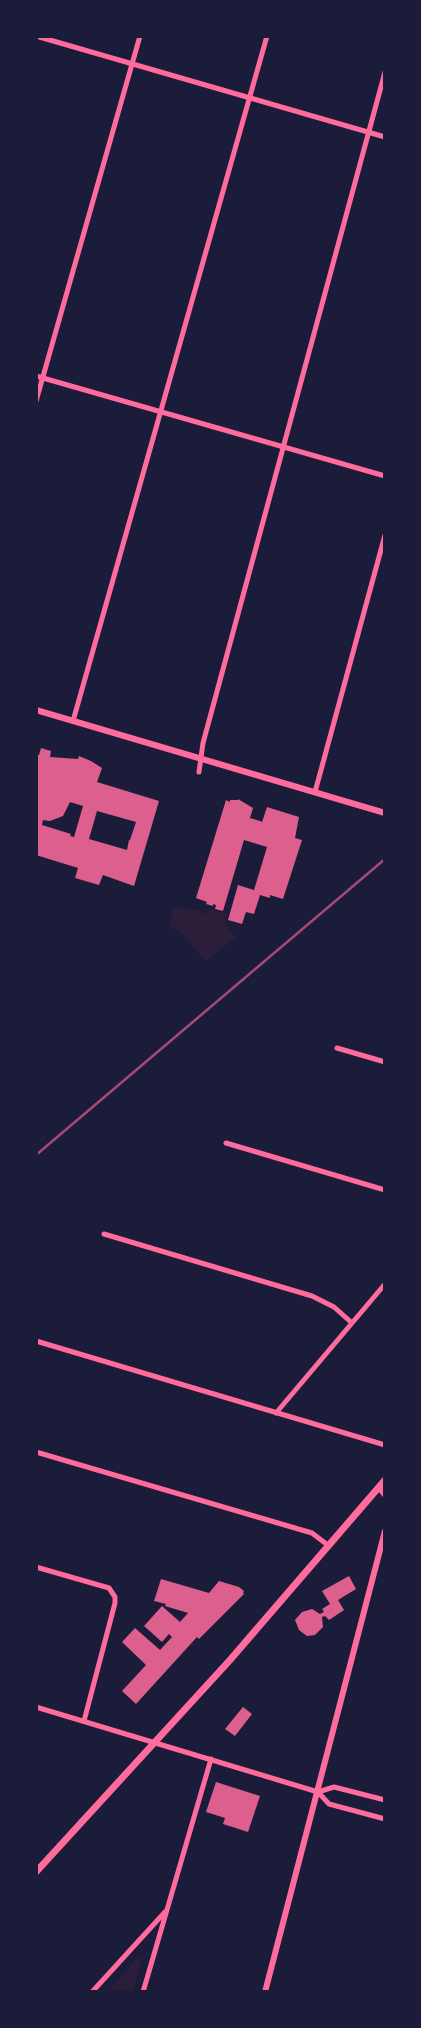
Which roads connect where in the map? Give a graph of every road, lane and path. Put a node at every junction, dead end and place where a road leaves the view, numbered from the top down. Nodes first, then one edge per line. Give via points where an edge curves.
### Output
1 (36, 36) edge
2 (140, 36) edge
3 (268, 36) edge
4 (132, 64) junction
5 (385, 72) edge
6 (250, 98) junction
7 (368, 132) junction
8 (385, 137) edge
9 (36, 376) edge
10 (43, 378) junction
11 (36, 401) edge
12 (161, 412) junction
13 (283, 447) junction
14 (385, 476) edge
15 (385, 535) edge
16 (36, 710) edge
17 (73, 721) junction
18 (201, 759) junction
19 (199, 772) dead end
20 (315, 792) junction
21 (385, 813) edge
22 (336, 1048) dead end
23 (385, 1062) edge
24 (226, 1143) dead end
25 (385, 1190) edge
26 (104, 1234) dead end
27 (385, 1284) edge
28 (352, 1323) junction
29 (36, 1341) edge
30 (276, 1413) junction
31 (385, 1445) edge
32 (36, 1452) edge
33 (385, 1480) edge
34 (379, 1487) junction
35 (385, 1495) edge
36 (385, 1531) edge
37 (329, 1546) junction
38 (36, 1567) edge
39 (36, 1707) edge
40 (84, 1721) junction
41 (154, 1742) junction
42 (211, 1759) junction
43 (318, 1792) junction
44 (385, 1800) edge
45 (385, 1819) edge
46 (36, 1872) edge
47 (167, 1910) junction
48 (92, 1992) edge
49 (144, 1992) edge
50 (265, 1992) edge

1 - 4 street
2 - 4 street
3 - 6 street
4 - 6 street
4 - 10 street
5 - 7 street
6 - 7 street
6 - 12 street
7 - 8 street
7 - 13 street
9 - 10 street
10 - 11 street
10 - 12 street
12 - 13 street
12 - 17 street
13 - 14 street
13 - 18 street
15 - 20 street
16 - 17 street
17 - 18 street
18 - 19 street
18 - 20 street
20 - 21 street
22 - 23 street
24 - 25 street
26 - 28 street via 312,1296 334,1307
27 - 28 street
28 - 30 street
29 - 30 street
30 - 31 street
32 - 37 street via 312,1533
33 - 34 main road
34 - 35 street
34 - 37 main road
36 - 43 street
37 - 41 main road
38 - 40 street via 109,1588 115,1596
39 - 40 street
40 - 41 street
41 - 42 street
41 - 46 main road
42 - 43 street
42 - 47 street
43 - 44 street via 334,1787
43 - 45 street via 329,1804
43 - 50 street
47 - 48 street
47 - 49 street

